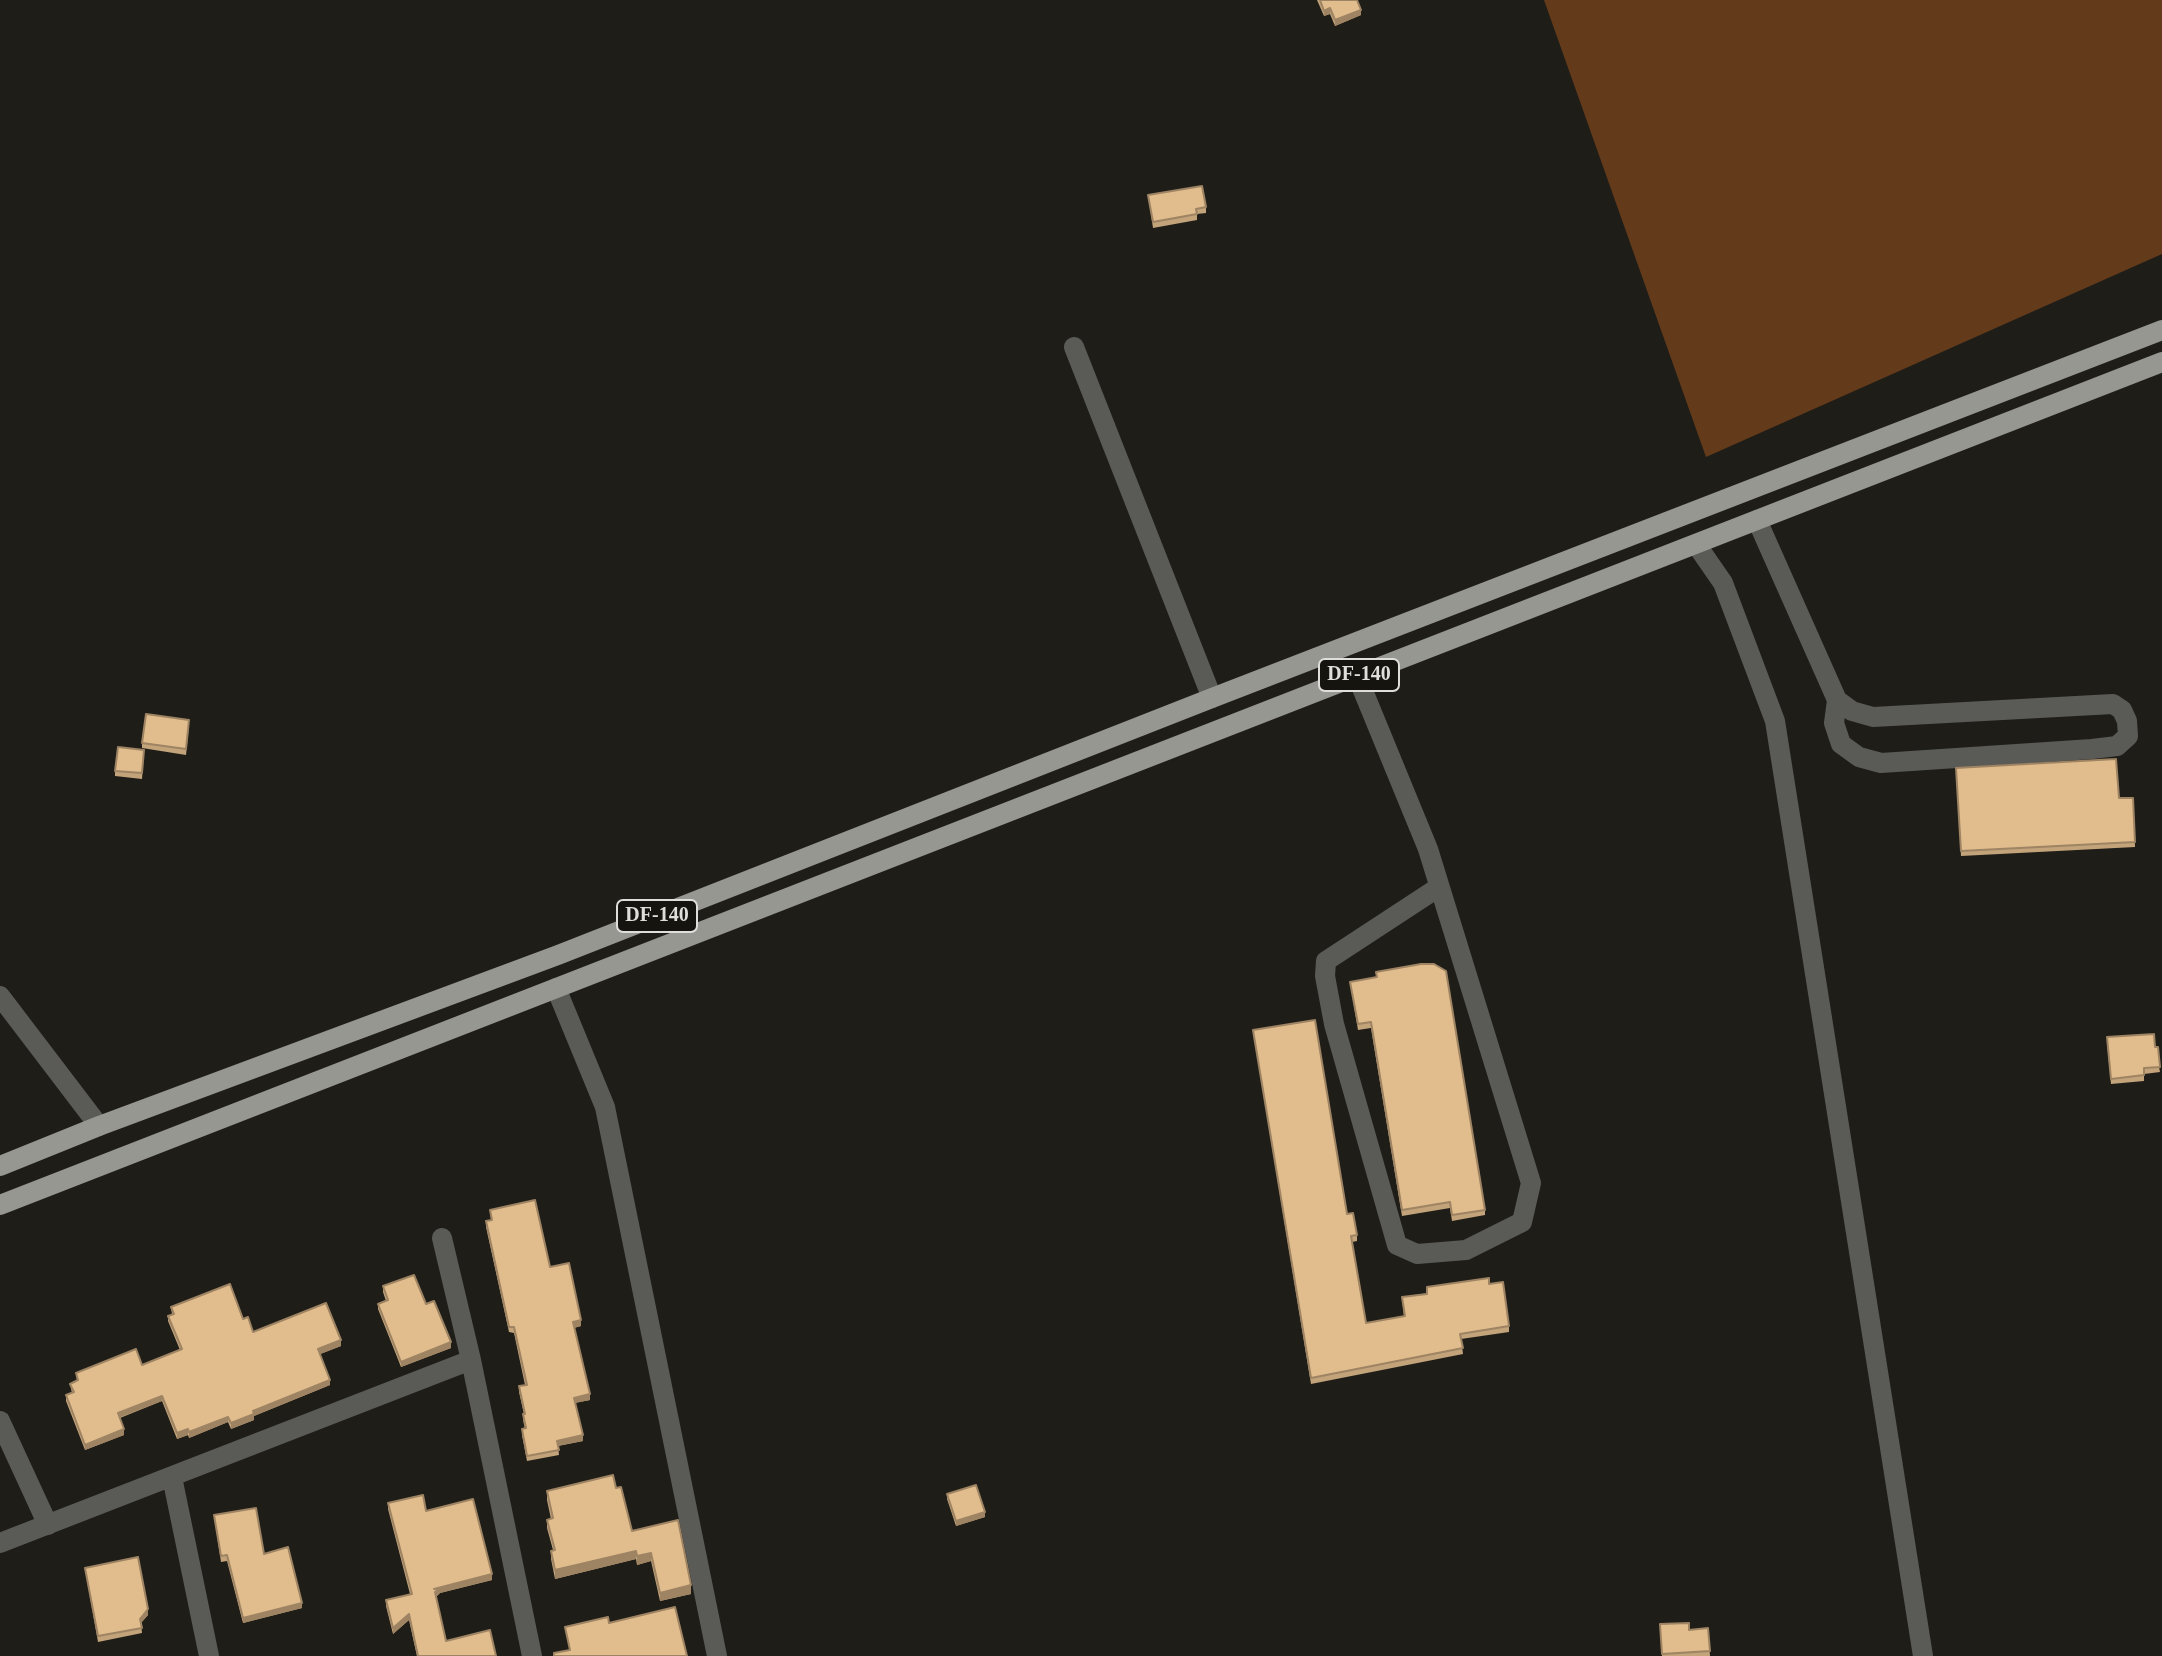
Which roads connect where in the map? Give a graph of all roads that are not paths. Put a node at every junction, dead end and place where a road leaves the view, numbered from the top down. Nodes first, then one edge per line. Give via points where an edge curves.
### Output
1 (2162, 330) edge
2 (1074, 347) dead end
3 (2162, 362) edge
4 (1757, 520) junction
5 (1696, 544) junction
6 (1357, 676) junction
7 (1212, 698) junction
8 (1837, 700) junction
9 (1439, 887) junction
10 (556, 988) junction
11 (0, 996) edge
12 (99, 1126) junction
13 (0, 1166) edge
14 (0, 1205) edge
15 (442, 1238) dead end
16 (471, 1360) junction
17 (0, 1421) edge
18 (172, 1477) junction
19 (48, 1525) junction
20 (0, 1543) edge
21 (209, 1656) edge
22 (532, 1656) edge
23 (717, 1656) edge
24 (1923, 1656) edge

1 - 7 main road, DF-140
2 - 7 street
3 - 4 main road, DF-140
4 - 5 main road, DF-140
4 - 8 street
5 - 6 main road, DF-140
5 - 24 street via 1723,583 1775,721
6 - 9 street
6 - 10 main road, DF-140
7 - 12 main road, DF-140 via 558,955
8 - 8 street via 1834,723 1841,744 1859,757 1881,763 2092,749 2117,746 2128,736 2122,710 2113,704 1873,717
9 - 9 street via 1531,1183 1522,1222 1466,1250 1417,1254 1397,1245 1325,976 1326,961
10 - 14 main road, DF-140
10 - 23 street via 605,1107
11 - 12 street
12 - 13 main road, DF-140
15 - 16 street
16 - 18 street
16 - 22 street
17 - 19 street
18 - 19 street
18 - 21 street
19 - 20 street

